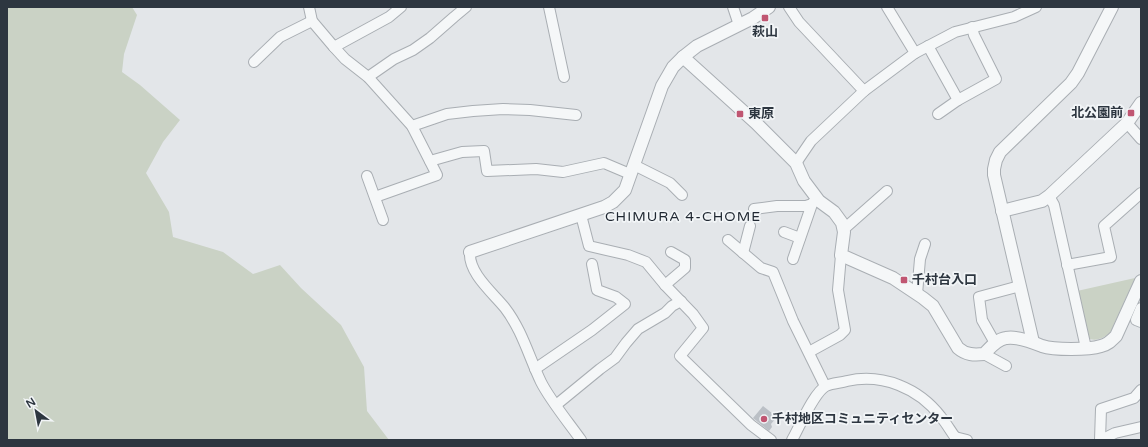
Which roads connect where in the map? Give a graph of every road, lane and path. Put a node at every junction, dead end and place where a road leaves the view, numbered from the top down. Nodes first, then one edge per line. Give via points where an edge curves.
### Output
1 (309, 7) edge
2 (401, 7) edge
3 (466, 7) edge
4 (549, 7) edge
5 (733, 7) edge
6 (769, 7) edge
7 (789, 7) edge
8 (887, 7) edge
9 (1036, 7) edge
10 (1112, 7) edge
11 (312, 21) junction
12 (739, 25) junction
13 (972, 27) junction
14 (928, 46) junction
15 (334, 47) junction
16 (915, 52) junction
17 (684, 57) junction
18 (254, 62) dead end
19 (564, 77) dead end
20 (368, 78) junction
21 (864, 91) junction
22 (958, 100) junction
23 (1141, 104) edge
24 (938, 114) dead end
25 (576, 116) dead end
26 (1127, 123) junction
27 (412, 126) junction
28 (1141, 139) edge
29 (430, 161) junction
30 (796, 163) junction
31 (632, 169) junction
32 (367, 176) dead end
33 (887, 191) dead end
34 (1141, 192) edge
35 (682, 195) dead end
36 (1049, 196) junction
37 (375, 197) junction
38 (814, 201) junction
39 (754, 209) dead end
40 (1002, 211) junction
41 (581, 215) junction
42 (383, 220) dead end
43 (750, 226) dead end
44 (844, 229) junction
45 (784, 232) dead end
46 (800, 238) junction
47 (728, 240) dead end
48 (925, 244) dead end
49 (470, 252) joint
50 (677, 253) dead end
51 (743, 254) junction
52 (841, 255) junction
53 (793, 259) dead end
54 (592, 264) dead end
55 (1067, 266) junction
56 (1141, 282) edge
57 (665, 285) junction
58 (1020, 286) junction
59 (917, 294) junction
60 (681, 302) junction
61 (1141, 308) edge
62 (1141, 322) edge
63 (1033, 342) junction
64 (996, 343) junction
65 (1086, 348) junction
66 (809, 352) junction
67 (984, 354) junction
68 (1006, 366) dead end
69 (536, 369) junction
70 (825, 386) junction
71 (1141, 390) edge
72 (556, 405) junction
73 (1141, 427) edge
74 (955, 438) edge
75 (581, 440) edge
76 (771, 440) edge
77 (792, 440) edge
78 (967, 440) edge
79 (1100, 440) edge

1 - 11 street
2 - 15 street
3 - 20 street via 413,50 394,59
4 - 19 street
5 - 12 street
6 - 12 street
7 - 21 street via 799,22
8 - 16 street
9 - 13 street via 1014,17
10 - 40 street via 1071,83 996,160 994,168
11 - 15 street
11 - 18 street via 280,37
12 - 17 street via 697,46
13 - 14 street via 955,32
13 - 22 street via 996,79
14 - 16 street
14 - 22 street
15 - 20 street via 344,59
16 - 21 street
17 - 30 street
17 - 31 street via 673,67 662,86
20 - 27 street
21 - 30 street via 811,141
22 - 24 street
23 - 26 street
25 - 27 street via 502,109 447,114
26 - 28 street
26 - 36 street
27 - 29 street
29 - 31 street via 462,152 484,150 487,171 536,169 563,172 604,163
29 - 37 street via 437,175
30 - 38 street
31 - 35 street via 670,183
31 - 41 street via 625,190 613,202
32 - 37 street
33 - 44 street
34 - 55 street via 1104,226 1111,257
36 - 40 street via 1042,201
36 - 55 street via 1054,204
37 - 42 street
38 - 39 street via 806,206
38 - 44 street via 839,218
38 - 46 street
40 - 58 street
41 - 49 street
41 - 57 street via 589,246 646,262
43 - 51 street
44 - 52 street
45 - 46 street
46 - 53 street
47 - 51 street
48 - 59 street via 920,259
49 - 69 street via 469,257 476,273 517,326
50 - 57 street via 685,260 685,268
51 - 66 street via 761,268 774,272 793,321
52 - 59 street via 893,278
52 - 66 street via 838,290 845,330
54 - 69 street via 597,290 616,296 625,304
55 - 65 street
56 - 65 street via 1116,336 1101,346
57 - 60 street
58 - 63 street
58 - 64 street via 979,297 982,320
59 - 67 street via 933,306 958,348 970,354
60 - 72 street via 638,329 615,358
60 - 76 street via 703,328 680,356 751,425
61 - 62 street via 1136,320
63 - 64 street via 1003,338
63 - 65 street via 1048,347
64 - 67 street
66 - 70 street
67 - 68 street
69 - 72 street via 542,384
70 - 74 street via 868,378 893,383 921,398 941,416
70 - 77 street via 814,399
71 - 79 street via 1134,398 1101,409
72 - 75 street
73 - 79 street via 1115,433
74 - 78 street

